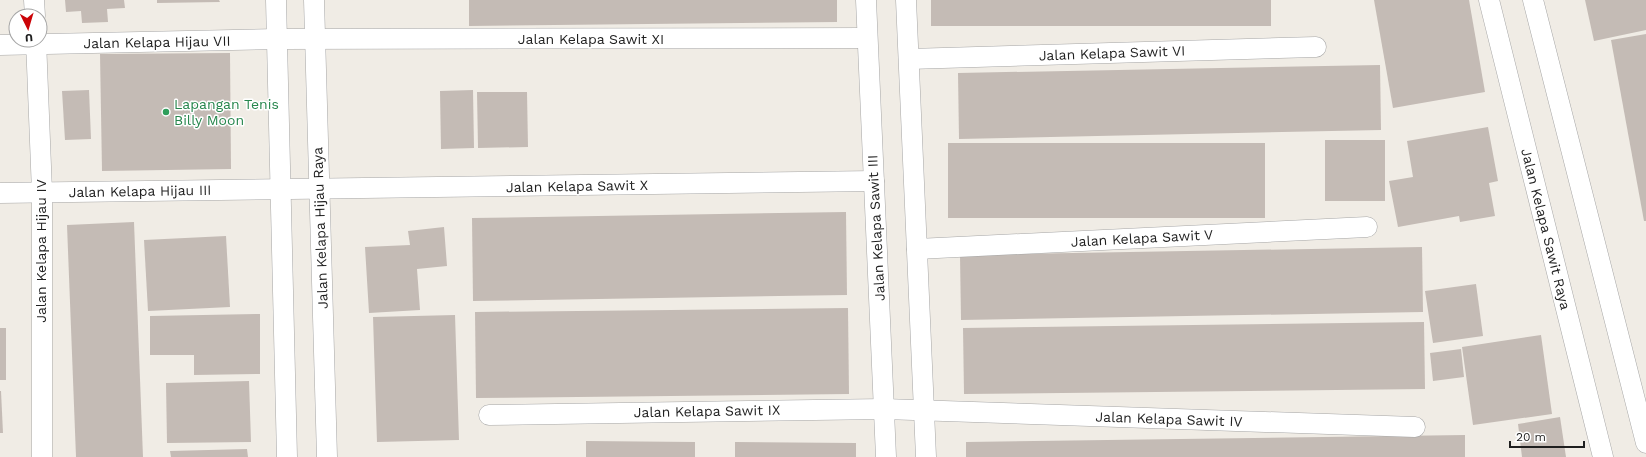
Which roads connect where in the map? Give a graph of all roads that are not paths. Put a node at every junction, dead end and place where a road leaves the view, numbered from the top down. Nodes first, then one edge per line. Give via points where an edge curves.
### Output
1 (276, 0) edge
2 (314, 0) edge
3 (866, 0) edge
4 (906, 0) edge
5 (1489, 0) edge
6 (1533, 0) edge
7 (868, 38) junction
8 (277, 39) junction
9 (315, 39) junction
10 (48, 42) edge
11 (36, 48) edge
12 (1316, 48) dead end
13 (909, 59) junction
14 (874, 181) junction
15 (280, 188) junction
16 (319, 189) junction
17 (42, 192) junction
18 (0, 193) edge
19 (1367, 227) dead end
20 (917, 249) junction
21 (884, 409) junction
22 (924, 411) junction
23 (489, 414) dead end
24 (1415, 427) dead end
25 (1646, 443) edge
26 (42, 457) edge
27 (286, 457) edge
28 (327, 457) edge
29 (886, 457) edge
30 (926, 457) edge
31 (1603, 457) edge

1 - 8 street
2 - 9 street, Jalan Kelapa Hijau Raya
3 - 7 street, Jalan Kelapa Sawit III
4 - 13 street
5 - 31 street, Jalan Kelapa Sawit Raya
6 - 25 street
7 - 9 street, Jalan Kelapa Sawit XI
7 - 14 street, Jalan Kelapa Sawit III
8 - 9 street, Jalan Kelapa Hijau VII
8 - 10 street, Jalan Kelapa Hijau VII
8 - 15 street
9 - 16 street, Jalan Kelapa Hijau Raya
11 - 17 street, Jalan Kelapa Hijau IV
12 - 13 street, Jalan Kelapa Sawit VI
13 - 20 street
14 - 16 street, Jalan Kelapa Sawit X
14 - 21 street, Jalan Kelapa Sawit III
15 - 16 street, Jalan Kelapa Sawit X
15 - 17 street, Jalan Kelapa Hijau III
15 - 27 street
16 - 28 street, Jalan Kelapa Hijau Raya
17 - 18 street, Jalan Kelapa Hijau III
17 - 26 street, Jalan Kelapa Hijau IV
19 - 20 street, Jalan Kelapa Sawit V
20 - 22 street
21 - 22 street, Jalan Kelapa Sawit IX
21 - 23 street, Jalan Kelapa Sawit IX
21 - 29 street, Jalan Kelapa Sawit III
22 - 24 street, Jalan Kelapa Sawit IV
22 - 30 street

